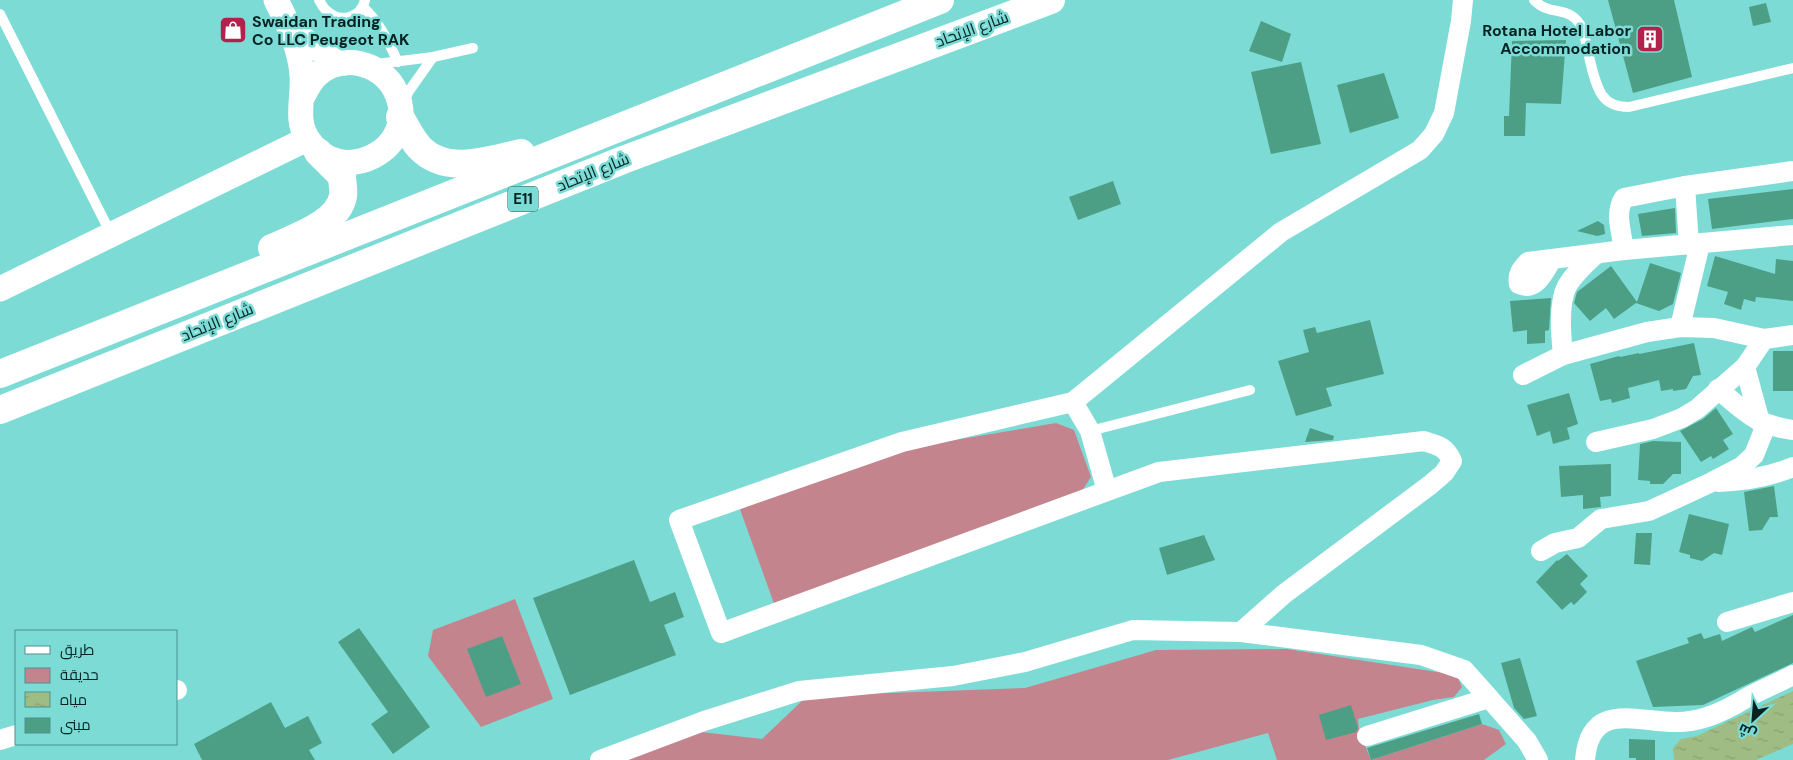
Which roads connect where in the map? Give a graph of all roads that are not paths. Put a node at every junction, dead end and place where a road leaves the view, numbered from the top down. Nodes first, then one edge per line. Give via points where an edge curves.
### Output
1 (276, 0) edge
2 (319, 0) edge
3 (940, 0) edge
4 (1051, 0) edge
5 (1462, 0) edge
6 (1534, 0) edge
7 (364, 4) edge
8 (0, 14) edge
9 (290, 28) junction
10 (473, 48) dead end
11 (434, 57) junction
12 (398, 62) junction
13 (353, 63) junction
14 (1793, 68) edge
15 (302, 98) junction
16 (400, 113) junction
17 (608, 132) junction
18 (313, 145) junction
19 (1793, 172) edge
20 (1685, 186) junction
21 (111, 234) junction
22 (1793, 235) edge
23 (1695, 245) junction
24 (1624, 250) junction
25 (1596, 254) junction
26 (1552, 259) dead end
27 (0, 289) edge
28 (1680, 327) junction
29 (113, 328) junction
30 (1793, 334) edge
31 (1764, 339) junction
32 (1563, 355) junction
33 (1745, 367) junction
34 (0, 374) edge
35 (1523, 375) dead end
36 (1718, 389) junction
37 (1250, 390) dead end
38 (1073, 402) junction
39 (0, 410) edge
40 (1763, 423) junction
41 (1793, 430) edge
42 (1090, 431) junction
43 (1596, 442) dead end
44 (1793, 467) edge
45 (1712, 482) junction
46 (1107, 491) junction
47 (1541, 552) dead end
48 (1793, 602) edge
49 (1727, 622) dead end
50 (1240, 632) junction
51 (1793, 675) edge
52 (1489, 698) junction
53 (15, 735) edge
54 (1367, 736) dead end
55 (0, 740) edge
56 (600, 760) edge
57 (1538, 760) edge
58 (1585, 760) edge

1 - 9 street
2 - 7 lane via 326,10 342,18 357,14
3 - 17 highway, شارع الإتحاد / E11
4 - 39 highway, شارع الإتحاد / E11 via 623,160
5 - 38 street via 1444,113 1434,134 1420,150 1281,232
6 - 14 lane via 1551,11 1570,14 1580,22 1602,96 1621,107
7 - 12 lane via 376,19
8 - 21 lane
9 - 13 street via 325,55
9 - 15 street via 302,74
10 - 11 lane
11 - 12 lane
11 - 16 lane via 410,91
12 - 13 lane
13 - 15 street via 330,67 317,75
13 - 16 street via 375,69 387,78 396,93
15 - 18 street via 302,126
16 - 17 highway via 419,146 436,160 456,165
16 - 18 street via 399,126 392,141 381,153 366,161 349,163 333,160
17 - 29 highway, شارع الإتحاد / E11
18 - 21 street
18 - 29 highway via 342,176 343,196 336,213 322,224
19 - 20 street
20 - 23 street
20 - 24 street via 1624,198 1619,207
21 - 27 street
22 - 23 street
23 - 24 street
23 - 28 street
24 - 25 street
25 - 26 street
25 - 32 street via 1568,285 1563,296
28 - 31 street via 1714,328
28 - 32 street via 1647,332
29 - 34 highway, شارع الإتحاد / E11
30 - 31 street
31 - 33 street
32 - 35 street
33 - 36 street
33 - 40 street
36 - 40 street via 1748,415
36 - 43 street via 1697,409 1675,420 1653,429
37 - 42 lane
38 - 42 street
38 - 46 street via 902,442 679,520 710,606 721,633
40 - 41 street
40 - 45 street via 1761,440 1754,455 1741,467
42 - 46 street
44 - 45 street via 1742,481
45 - 47 street via 1649,511 1601,519 1578,538 1555,543
46 - 50 street via 1159,472 1424,441 1440,445 1448,452 1452,461 1444,473 1284,594
48 - 49 street
50 - 52 street via 1421,655 1464,670
50 - 56 street via 1133,630 1025,662 953,676 799,691 704,721
51 - 58 street via 1707,717 1676,722 1615,718 1594,729
52 - 54 street
52 - 57 street via 1527,741
53 - 55 street

